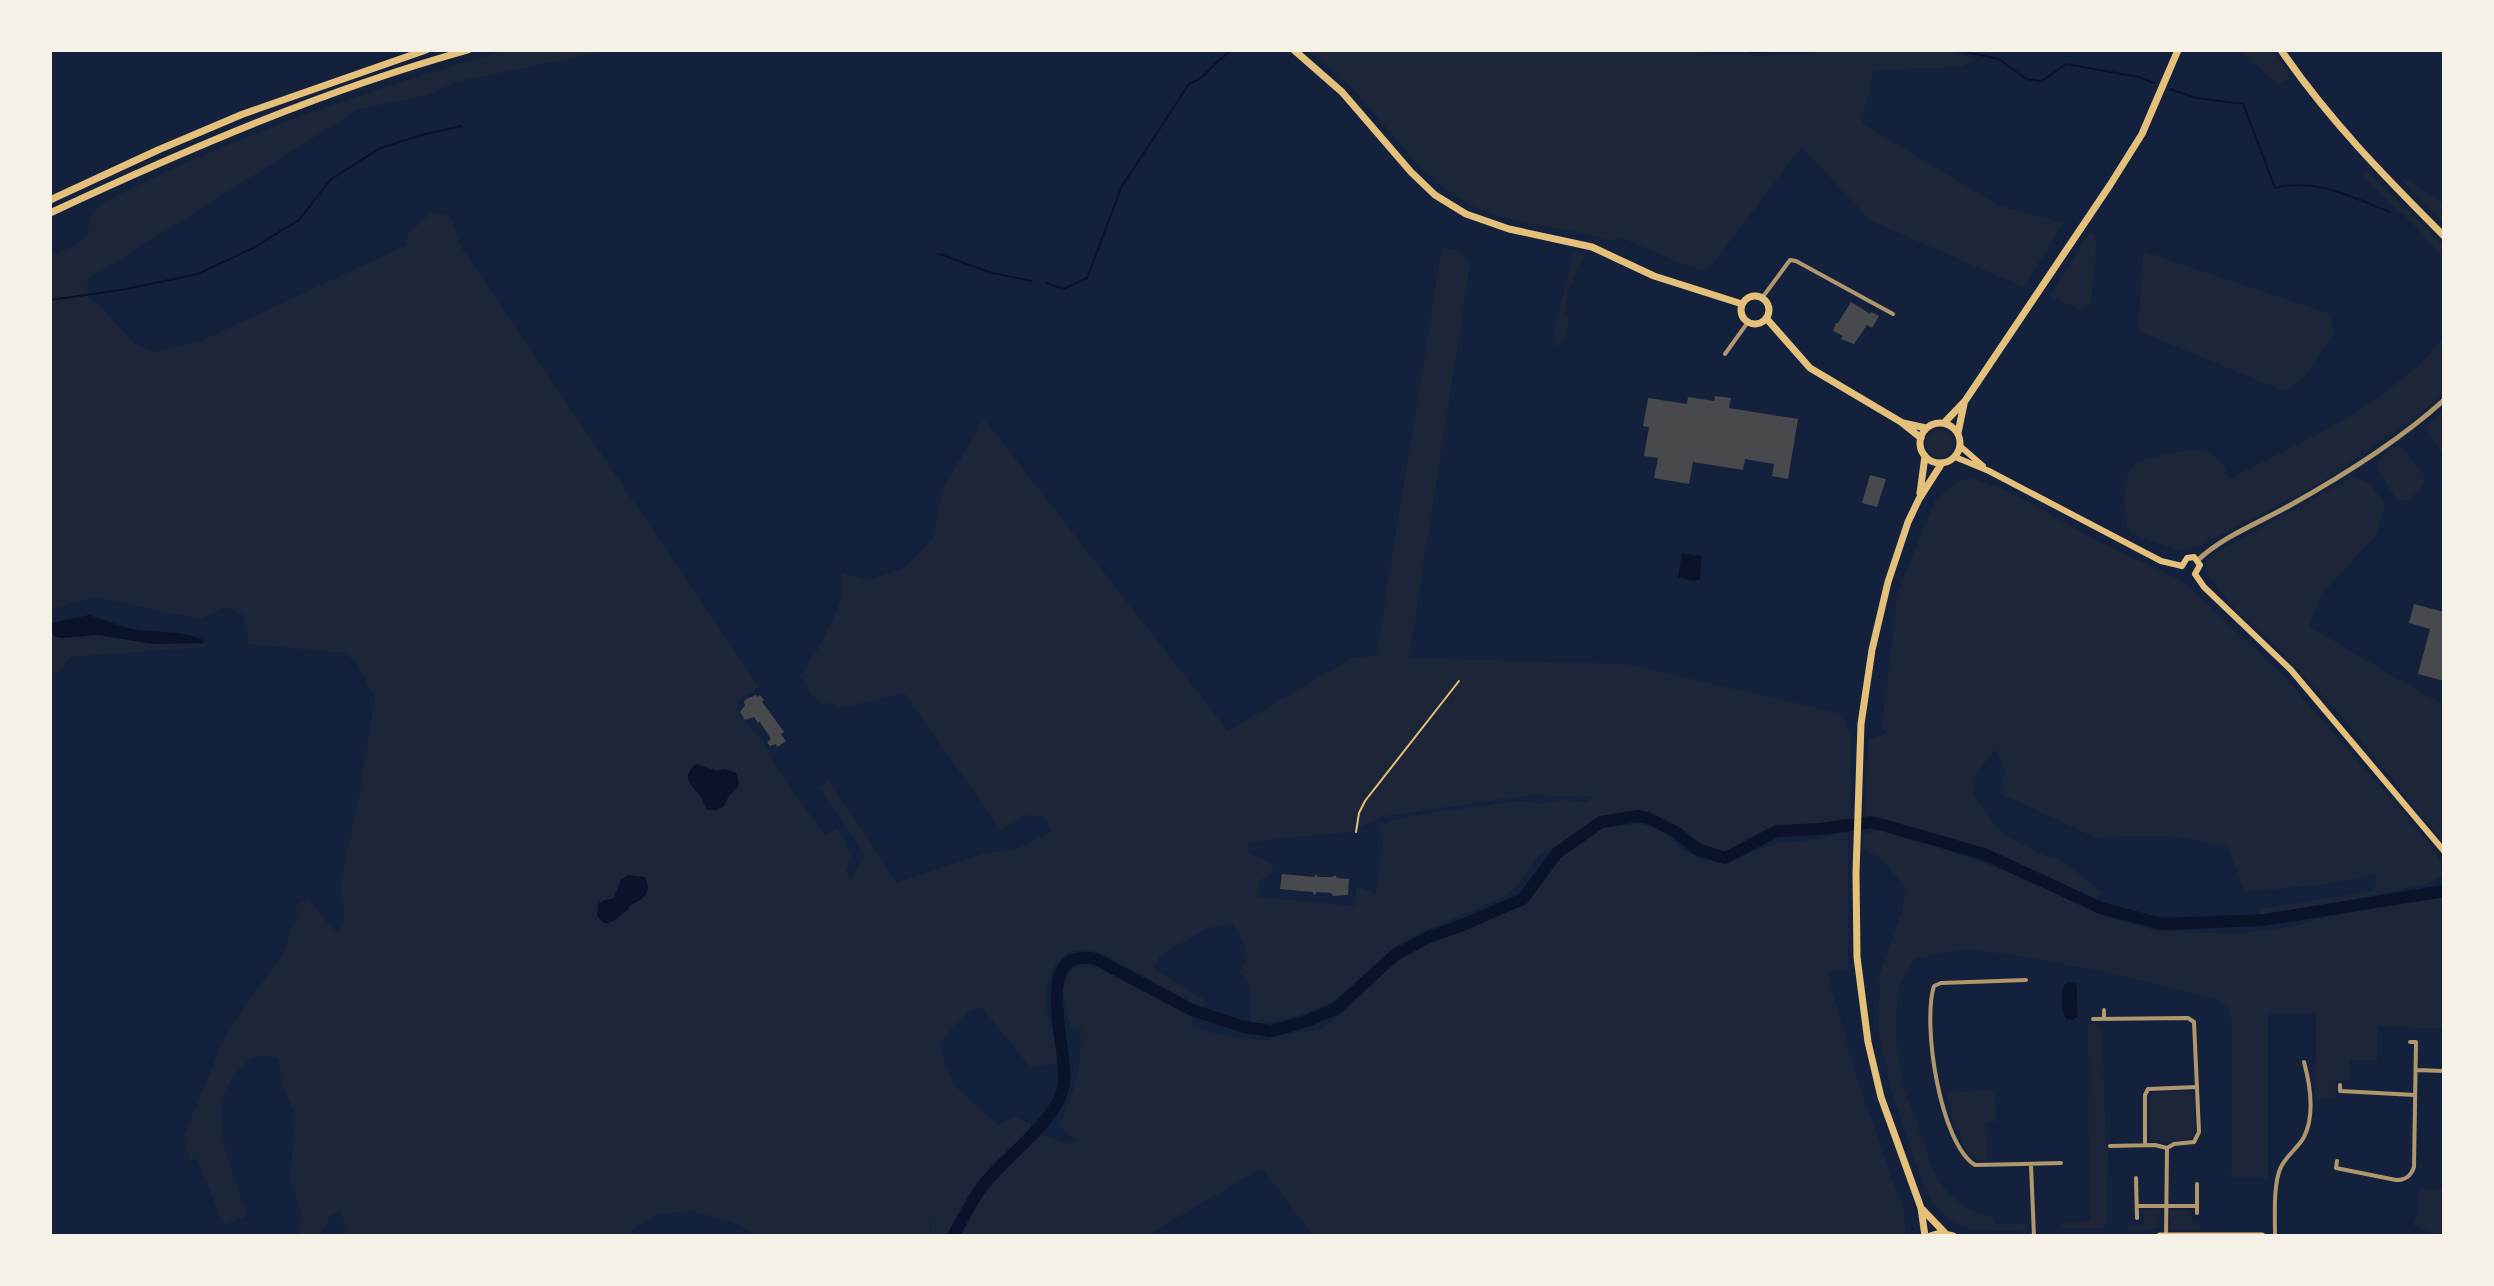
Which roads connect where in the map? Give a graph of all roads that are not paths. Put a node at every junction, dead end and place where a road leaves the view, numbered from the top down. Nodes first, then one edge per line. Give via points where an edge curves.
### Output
1 (426, 50) edge
2 (467, 50) edge
3 (1294, 50) edge
4 (2178, 50) edge
5 (2281, 50) edge
6 (50, 200) edge
7 (50, 213) edge
8 (2444, 236) edge
9 (1762, 298) junction
10 (1742, 304) junction
11 (1893, 314) dead end
12 (1766, 318) junction
13 (1748, 322) junction
14 (1725, 354) dead end
15 (2444, 400) edge
16 (1965, 401) junction
17 (1901, 422) junction
18 (1944, 423) junction
19 (1926, 428) junction
20 (1958, 433) junction
21 (1921, 438) junction
22 (1960, 446) junction
23 (1925, 456) junction
24 (1955, 457) junction
25 (1942, 463) junction
26 (1989, 471) junction
27 (1919, 499) junction
28 (2198, 560) junction
29 (2182, 566) junction
30 (2195, 574) junction
31 (2444, 851) edge
32 (2026, 980) dead end
33 (2104, 1010) dead end
34 (2093, 1019) dead end
35 (2104, 1019) junction
36 (2410, 1042) dead end
37 (2304, 1062) dead end
38 (2416, 1070) junction
39 (2444, 1071) edge
40 (2340, 1085) dead end
41 (2197, 1087) junction
42 (2415, 1095) junction
43 (2145, 1145) junction
44 (2110, 1146) dead end
45 (2167, 1148) junction
46 (2337, 1161) dead end
47 (2061, 1163) dead end
48 (2031, 1165) junction
49 (2136, 1178) dead end
50 (2197, 1184) dead end
51 (2137, 1206) junction
52 (2197, 1206) junction
53 (2165, 1207) junction
54 (1921, 1208) junction
55 (2197, 1213) dead end
56 (2137, 1218) dead end
57 (1951, 1235) edge
58 (2217, 1235) edge
59 (1928, 1236) edge
60 (2034, 1236) edge
61 (2160, 1236) edge
62 (2166, 1236) edge
63 (2262, 1236) edge
64 (2275, 1236) edge

1 - 6 main road via 243,114
2 - 7 main road via 274,115
3 - 10 main road via 1342,92 1411,172 1458,210 1483,222 1592,247 1665,280
4 - 16 main road via 2142,134
5 - 8 main road via 2361,152
9 - 10 main road via 1753,295
9 - 11 street via 1790,260
9 - 12 main road via 1768,305
10 - 13 main road
12 - 13 main road
12 - 17 main road via 1810,368
13 - 14 street
15 - 28 street via 2365,458
16 - 18 main road
16 - 20 main road
17 - 19 main road
17 - 21 main road
18 - 19 main road
18 - 20 main road
19 - 21 main road
20 - 22 main road
21 - 23 main road
22 - 24 main road
22 - 26 main road
23 - 25 main road
23 - 27 main road
24 - 25 main road
24 - 26 main road
25 - 27 main road
26 - 29 main road via 2161,561
27 - 54 main road via 1888,582 1861,724 1856,929 1868,1042 1881,1097
28 - 29 main road via 2187,558
28 - 30 main road
29 - 30 main road
30 - 31 main road via 2305,685
32 - 48 street via 1937,984 1929,1018 1939,1092 1964,1155 1982,1167
33 - 35 street
34 - 35 street
35 - 41 street via 2194,1022
36 - 38 street via 2416,1042
37 - 64 street via 2308,1123 2304,1137 2280,1167
38 - 39 street
38 - 42 street
40 - 42 street via 2340,1091
41 - 43 street via 2148,1089
41 - 45 street via 2197,1138
42 - 46 street via 2414,1167 2408,1177 2396,1180 2336,1168
43 - 44 street
43 - 45 street
45 - 53 street
47 - 48 street
48 - 60 street
49 - 51 street
50 - 52 street
51 - 53 street
51 - 56 street
52 - 53 street
52 - 55 street
53 - 62 street
54 - 57 main road
54 - 59 main road
57 - 59 main road
58 - 62 main road
58 - 63 main road
61 - 62 main road

